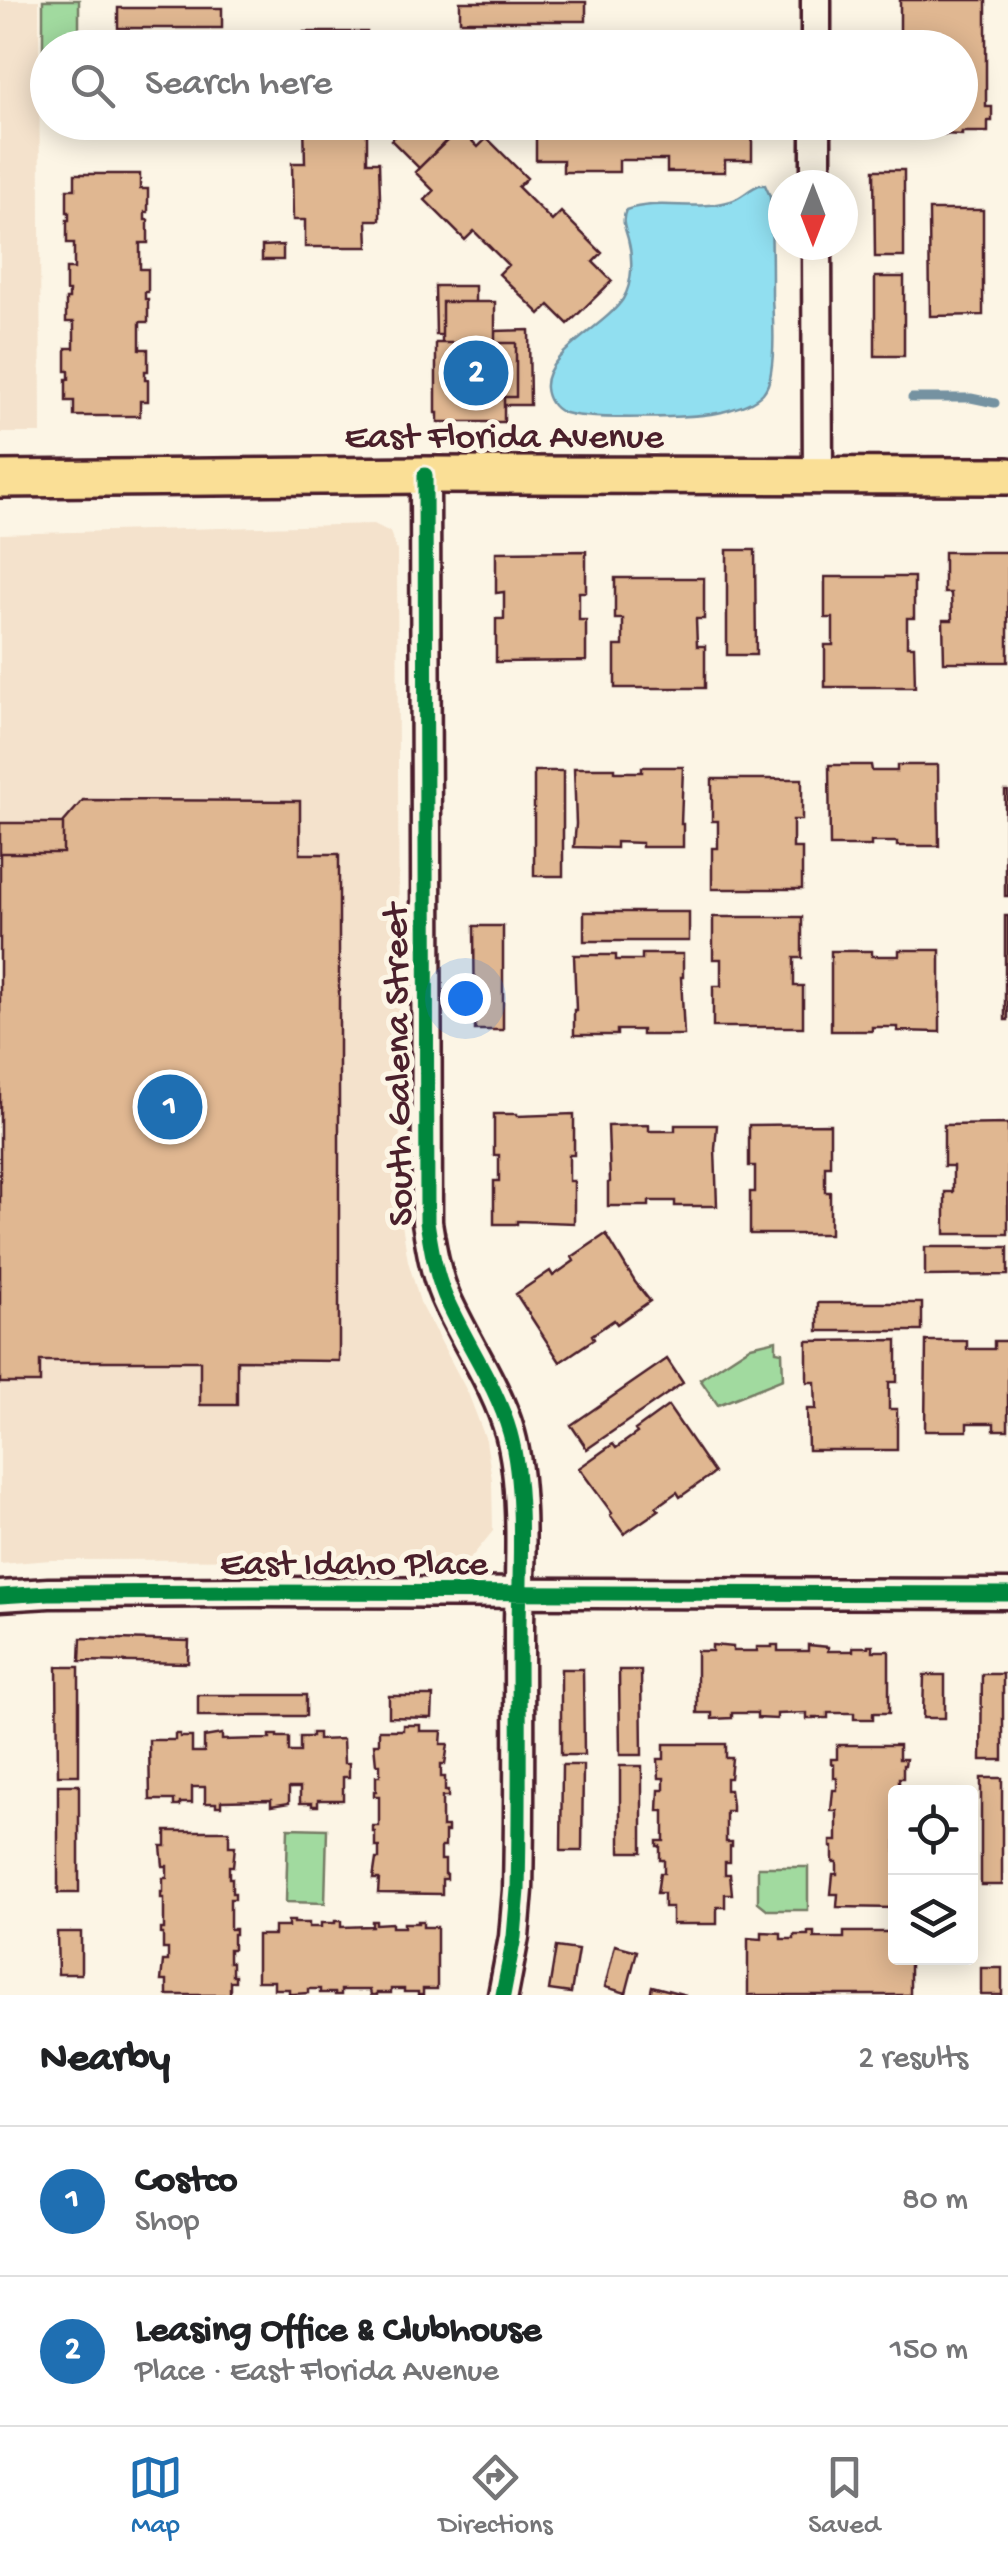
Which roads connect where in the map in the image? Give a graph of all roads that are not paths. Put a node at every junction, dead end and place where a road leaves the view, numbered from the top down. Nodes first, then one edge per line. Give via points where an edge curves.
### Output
1 (816, 0) edge
2 (816, 30) edge
3 (816, 140) edge
4 (816, 170) edge
5 (816, 260) edge
6 (424, 475) junction
7 (818, 476) junction
8 (1008, 476) edge
9 (0, 479) edge
10 (520, 1592) junction
11 (1008, 1594) edge
12 (0, 1596) edge
13 (503, 1995) edge

1 - 2 street
3 - 4 street
5 - 7 street
6 - 7 main road, East Florida Avenue
6 - 9 main road, East Florida Avenue
6 - 10 street, South Galena Street via 427,1222 443,1293 510,1434
7 - 8 main road, East Florida Avenue
10 - 11 street, East Idaho Place
10 - 12 street, East Idaho Place
10 - 13 street, South Galena Street via 518,1890

